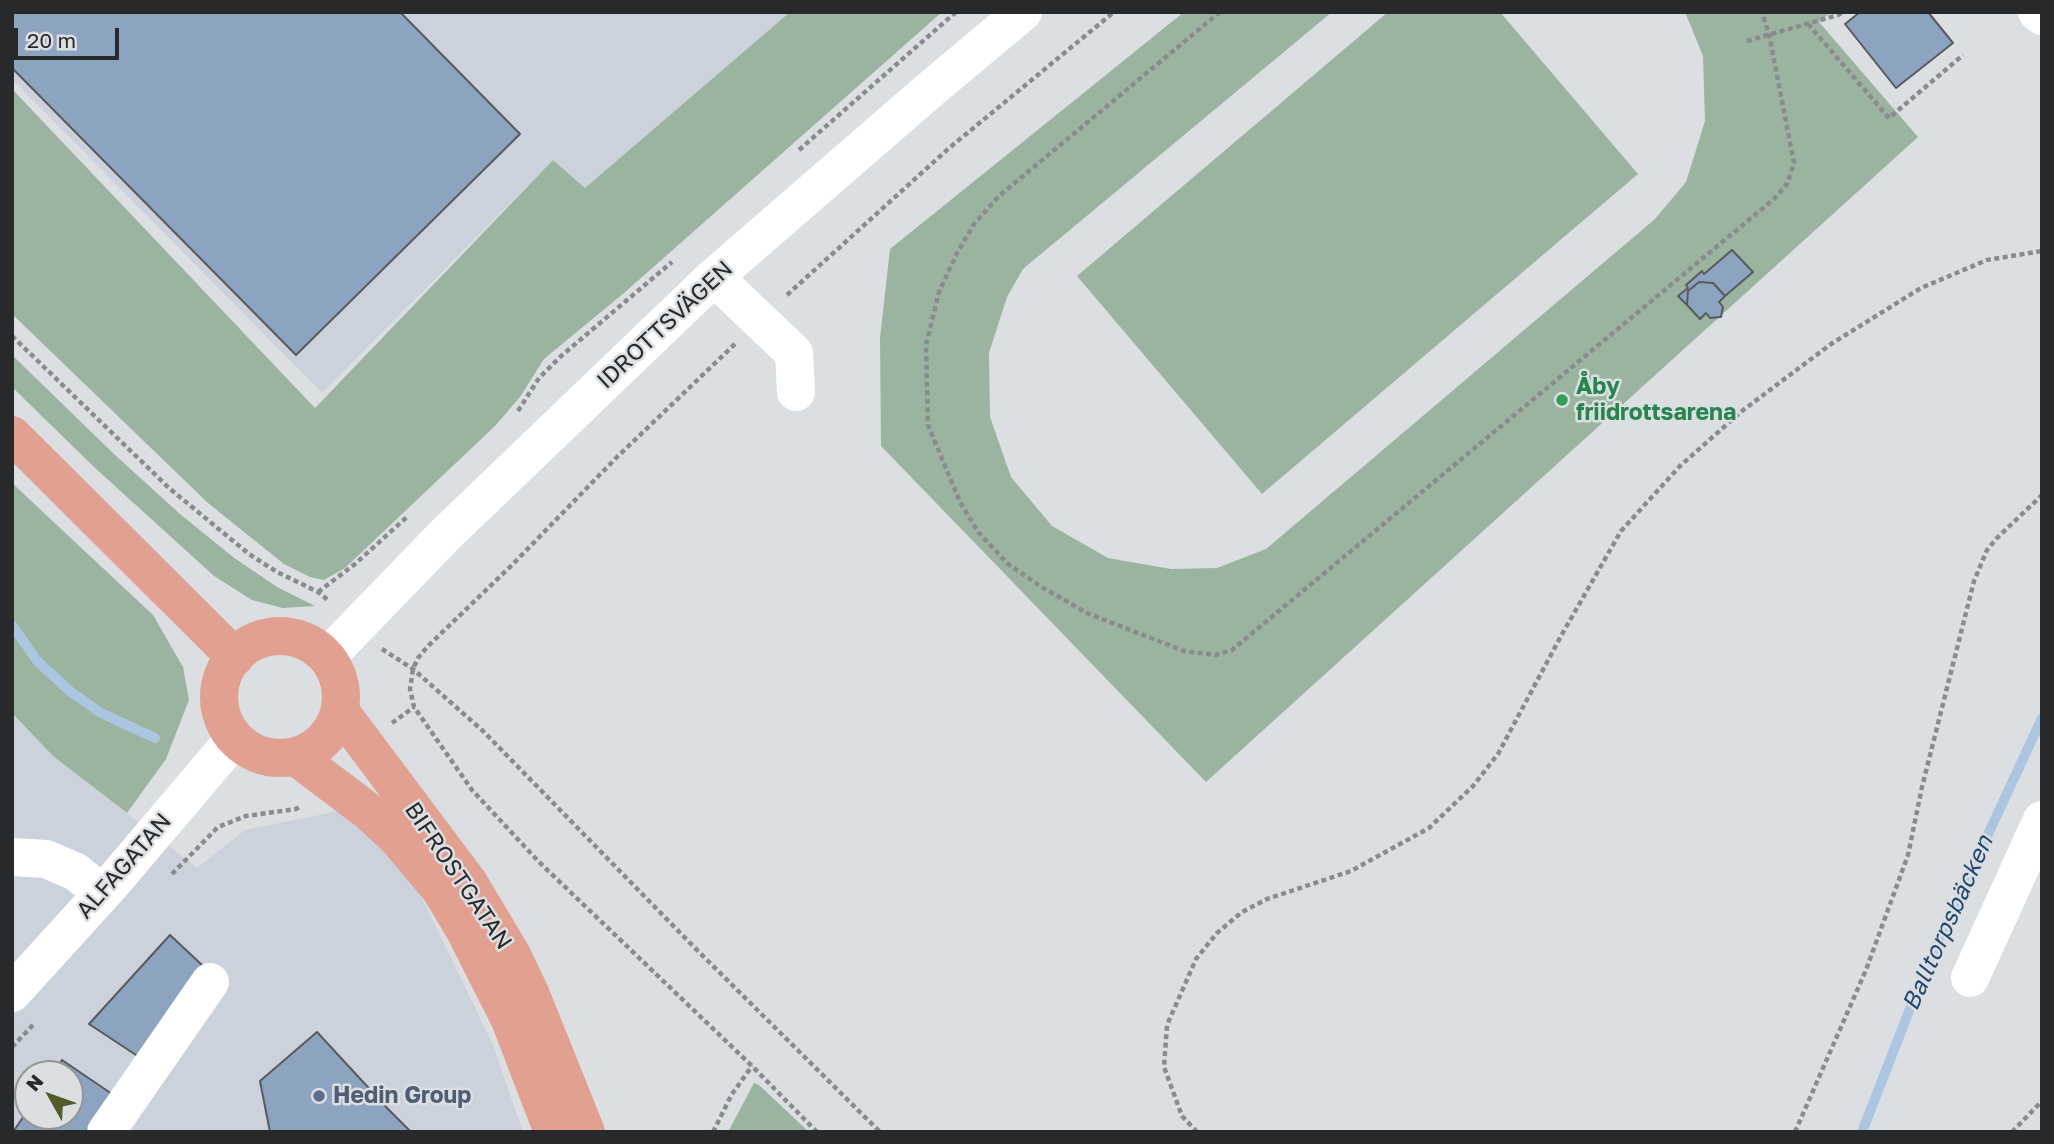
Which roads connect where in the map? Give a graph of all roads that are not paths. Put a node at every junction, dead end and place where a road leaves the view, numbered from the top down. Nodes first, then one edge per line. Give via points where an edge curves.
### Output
1 (1023, 12) edge
2 (2037, 12) edge
3 (2042, 16) edge
4 (714, 277) junction
5 (796, 392) dead end
6 (12, 435) edge
7 (235, 656) junction
8 (326, 657) junction
9 (340, 710) junction
10 (234, 738) junction
11 (295, 756) junction
12 (2042, 820) edge
13 (12, 857) edge
14 (103, 893) junction
15 (1970, 978) dead end
16 (210, 982) dead end
17 (25, 1006) edge
18 (106, 1132) edge
19 (554, 1132) edge
20 (586, 1132) edge

1 - 4 street, IDROTTSVÄGEN
2 - 3 street
4 - 5 street via 794,353
4 - 8 street, IDROTTSVÄGEN via 445,535
6 - 7 main road
7 - 8 main road via 251,643 281,636 311,644
7 - 10 main road via 219,697 220,712
8 - 9 main road via 338,680
9 - 11 main road via 322,742
9 - 20 main road, BIFROSTGATAN via 469,883 512,956
10 - 11 main road via 252,752 274,758
10 - 14 street, ALFAGATAN
11 - 19 main road, BIFROSTGATAN via 369,811 440,890 510,1020
12 - 15 street
13 - 14 street via 46,859 76,872
14 - 17 street, ALFAGATAN
16 - 18 street

